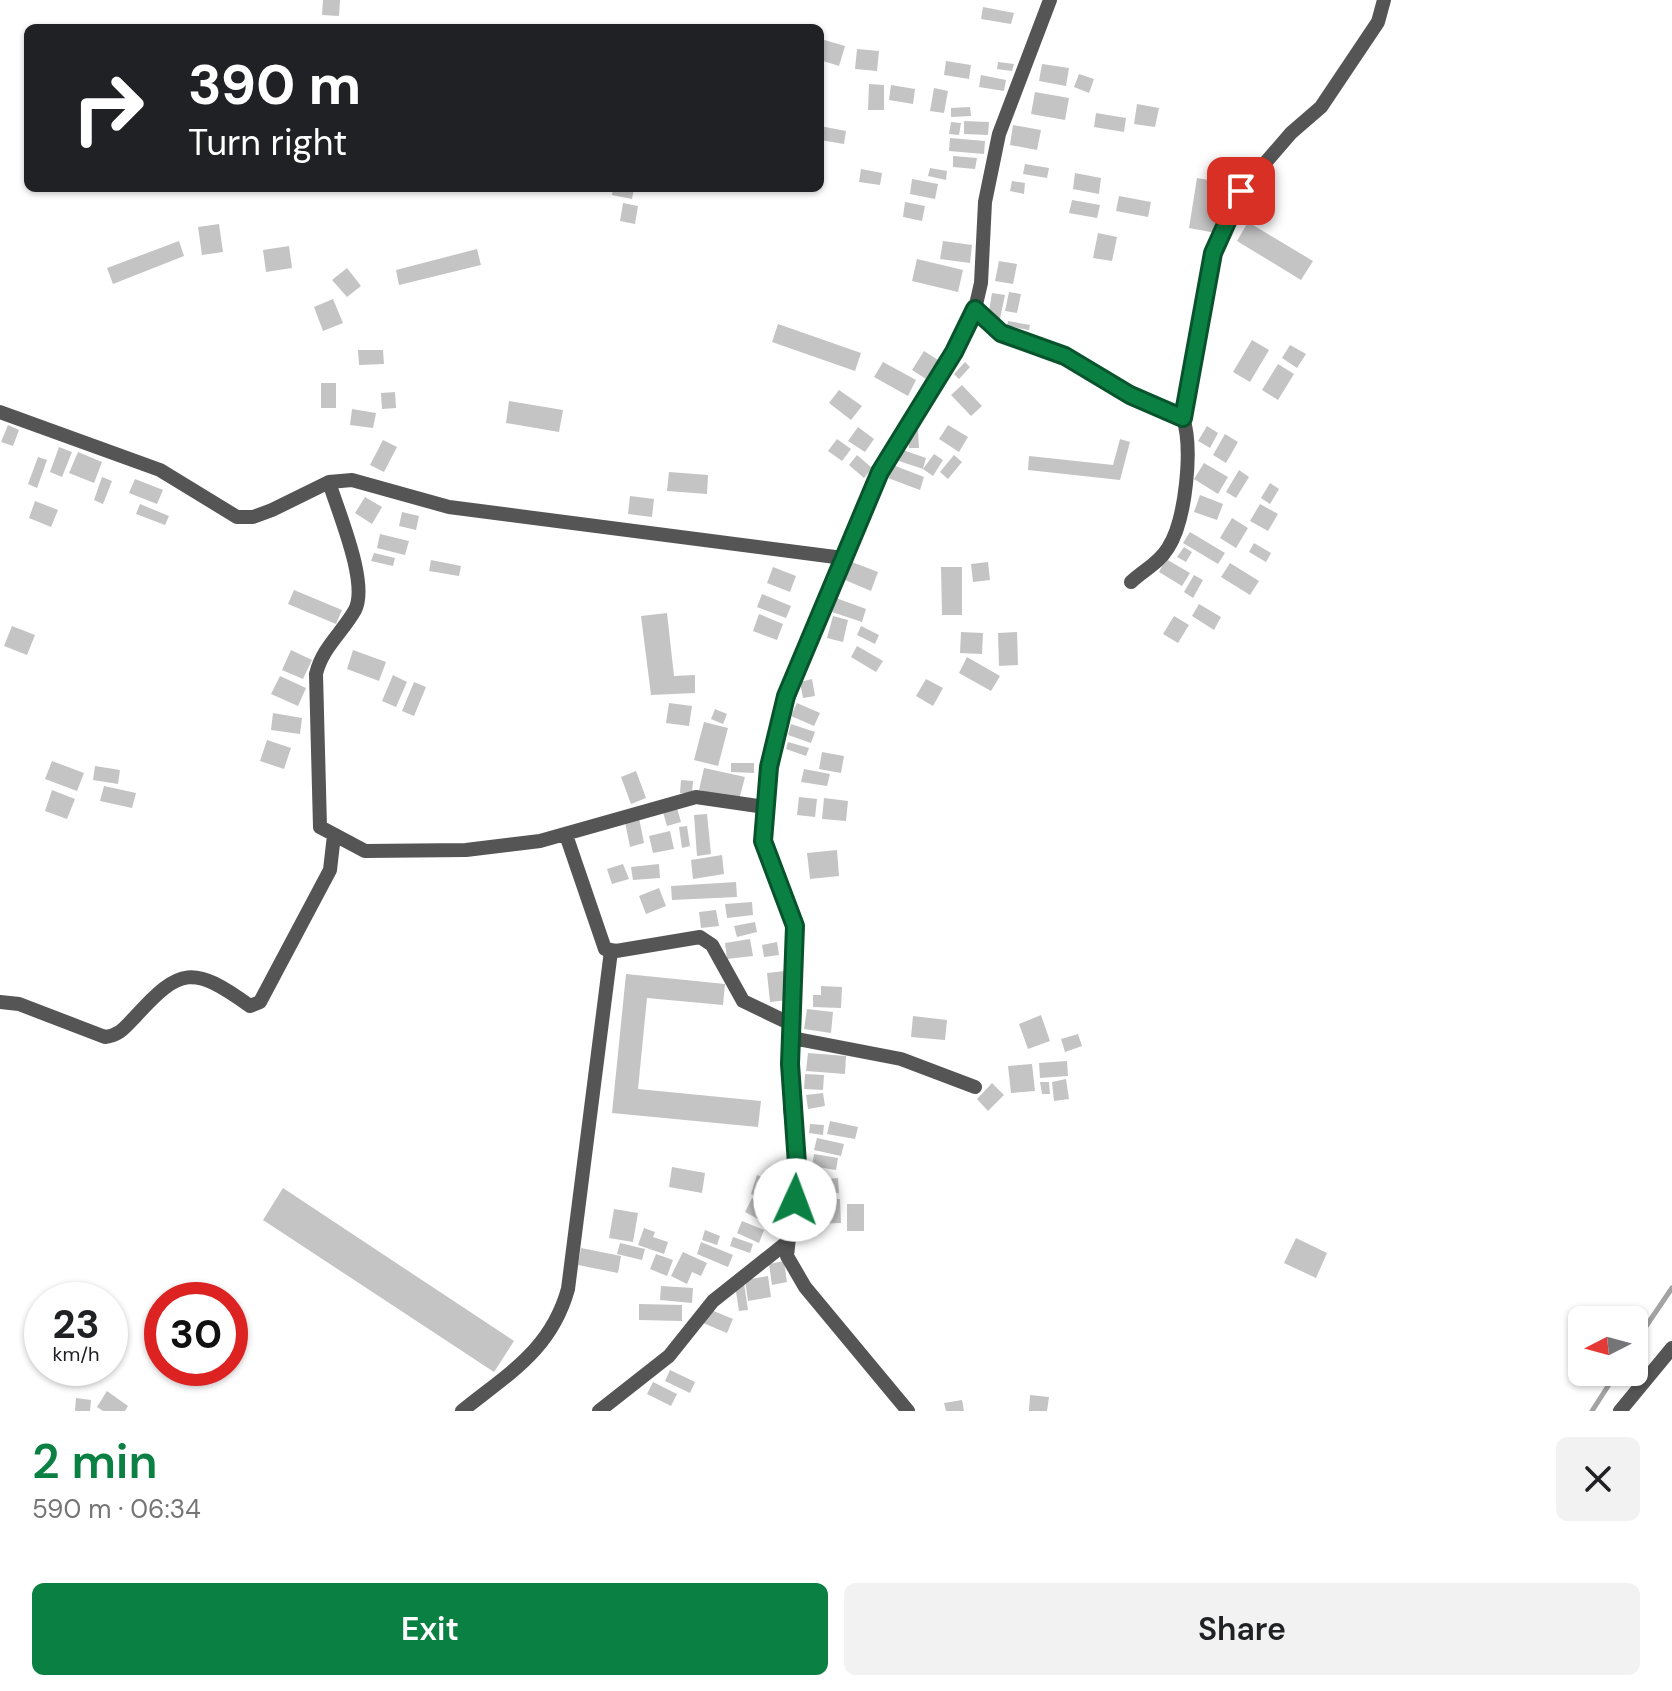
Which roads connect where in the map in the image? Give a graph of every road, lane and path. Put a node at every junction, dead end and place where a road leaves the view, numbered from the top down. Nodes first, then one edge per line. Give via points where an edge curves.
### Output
1 (1050, 0) edge
2 (1384, 0) edge
3 (975, 309) junction
4 (0, 412) edge
5 (1183, 418) junction
6 (329, 482) junction
7 (843, 558) junction
8 (1131, 582) dead end
9 (765, 807) junction
10 (334, 835) junction
11 (566, 835) junction
12 (611, 951) junction
13 (0, 1002) edge
14 (792, 1031) junction
15 (975, 1087) dead end
16 (786, 1243) junction
17 (1672, 1348) edge
18 (462, 1411) edge
19 (599, 1411) edge
20 (908, 1411) edge
21 (1620, 1411) edge

1 - 3 street via 999,134 985,202
2 - 5 street via 1378,22 1321,107 1241,191 1213,253
3 - 5 street via 1001,333 1065,356 1130,395
3 - 7 street via 880,472
4 - 6 street via 160,470 237,517 272,510
5 - 8 street via 1189,451 1178,527 1156,564
6 - 7 street via 352,480 449,507
6 - 10 street via 360,592 354,612 320,658 316,674 320,827
7 - 9 street via 786,696
9 - 11 street via 696,797
9 - 14 street via 763,841 795,926
10 - 11 street via 365,851 393,853 519,846
10 - 13 street via 330,870 260,1002 250,1006 188,975 172,979 118,1036 105,1037 10,1001
11 - 12 street via 602,945
12 - 14 street via 700,937 712,945 743,1001
12 - 18 street via 562,1310 545,1342
14 - 15 street via 901,1059
14 - 16 street via 790,1107 797,1164
16 - 19 street via 713,1301 669,1356
16 - 20 street via 791,1266 805,1287
17 - 21 street

